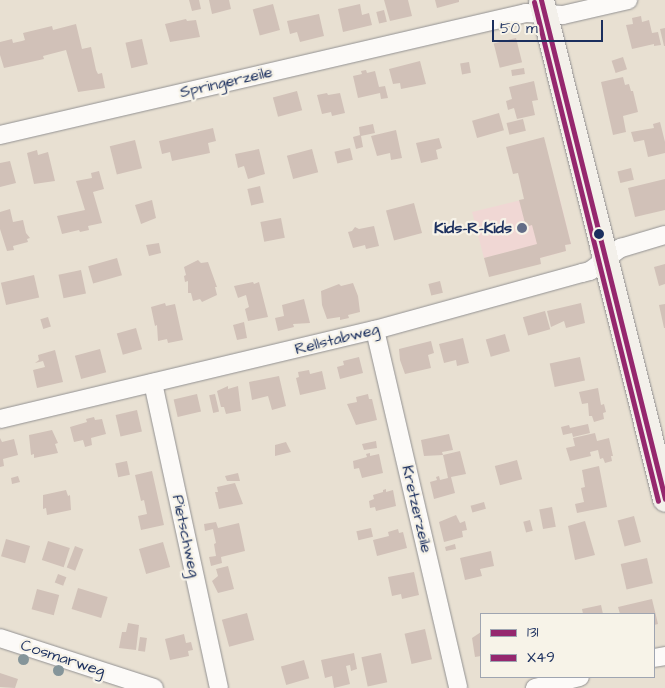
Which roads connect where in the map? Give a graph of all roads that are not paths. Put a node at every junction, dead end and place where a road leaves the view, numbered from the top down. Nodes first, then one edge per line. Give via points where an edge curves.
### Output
1 (628, 0) edge
2 (542, 7) edge
3 (0, 135) edge
4 (665, 235) edge
5 (605, 259) junction
6 (375, 330) junction
7 (152, 383) junction
8 (0, 419) edge
9 (665, 499) edge
10 (0, 638) edge
11 (576, 678) edge
12 (154, 688) edge
13 (219, 688) edge
14 (458, 688) edge
15 (535, 688) edge

1 - 2 street, Springerzeile via 563,15
2 - 3 street, Springerzeile
2 - 5 street
4 - 5 street, Rellstabweg via 621,248
5 - 6 street, Rellstabweg via 582,274
5 - 9 street
6 - 7 street, Rellstabweg
6 - 14 street, Kretzerzeile
7 - 8 street, Rellstabweg
7 - 13 street, Pietschweg
10 - 12 street, Cosmarweg
11 - 15 street

